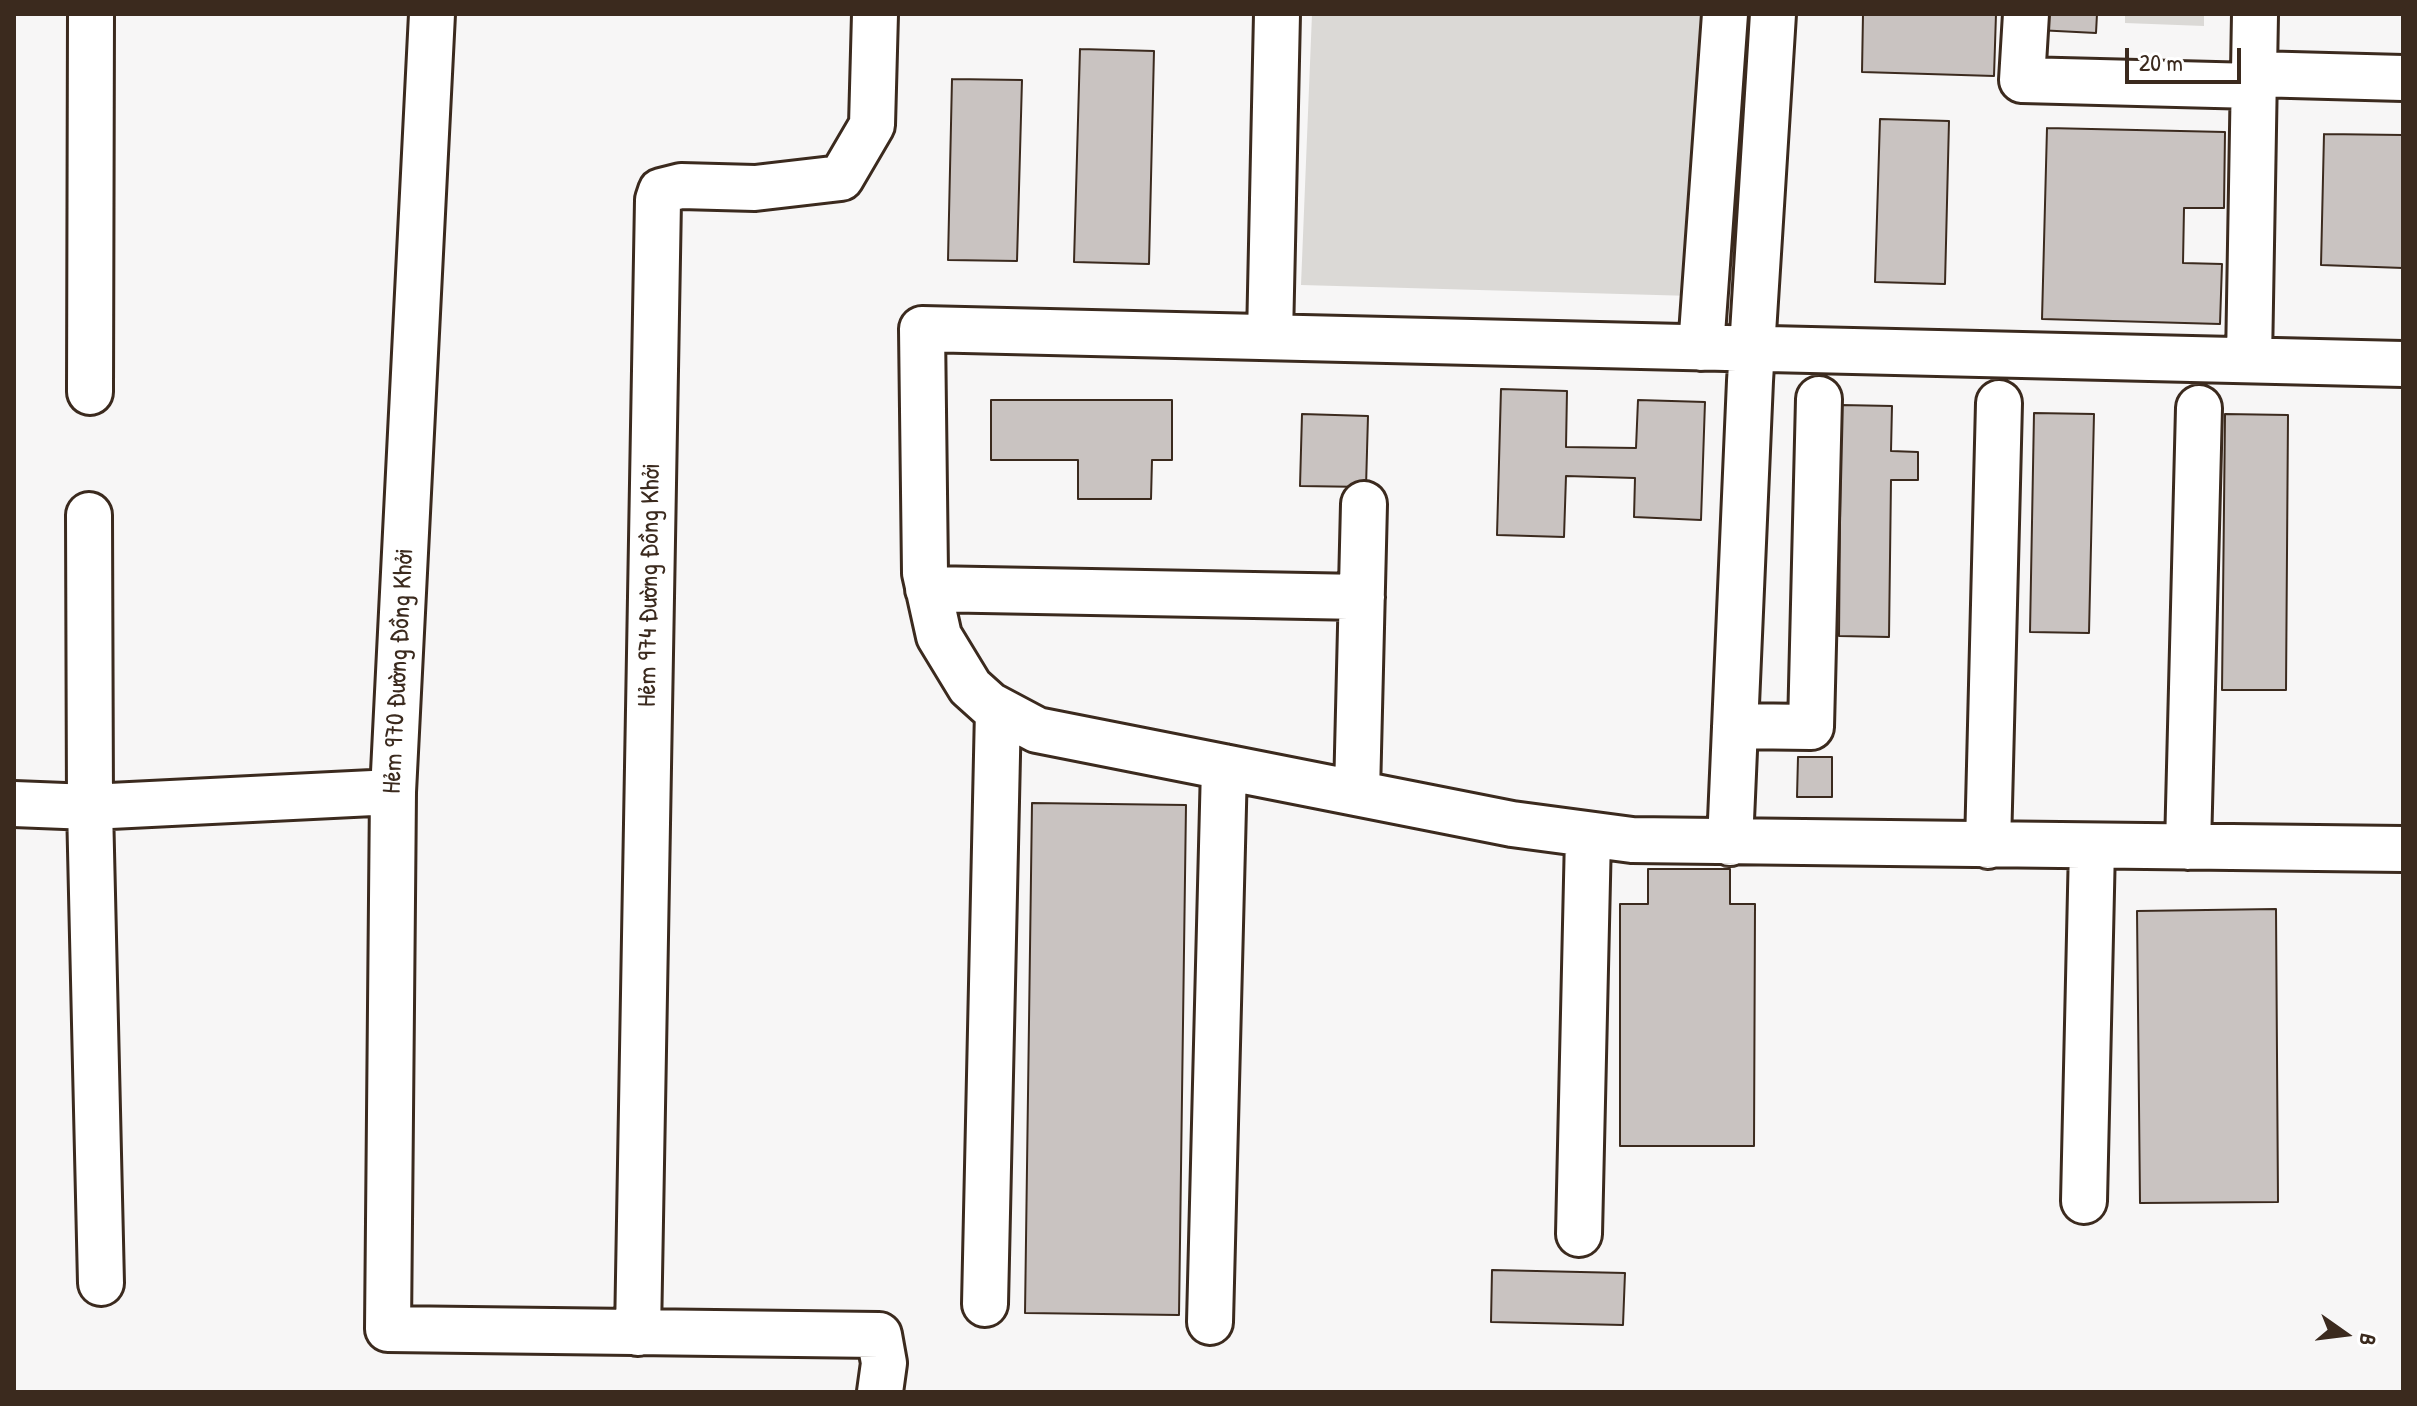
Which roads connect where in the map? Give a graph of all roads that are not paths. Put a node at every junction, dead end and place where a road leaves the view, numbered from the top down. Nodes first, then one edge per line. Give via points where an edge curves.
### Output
1 (91, 14) edge
2 (432, 14) edge
3 (875, 14) edge
4 (1277, 14) edge
5 (1725, 14) edge
6 (1773, 14) edge
7 (2026, 14) edge
8 (2255, 14) edge
9 (2403, 78) edge
10 (2254, 80) junction
11 (1270, 337) junction
12 (1701, 348) junction
13 (1752, 348) junction
14 (2249, 360) junction
15 (2403, 364) edge
16 (90, 392) dead end
17 (1819, 399) dead end
18 (1999, 403) dead end
19 (2199, 408) dead end
20 (1364, 504) dead end
21 (89, 515) dead end
22 (928, 589) junction
23 (1362, 597) junction
24 (998, 710) junction
25 (1735, 726) junction
26 (1224, 767) junction
27 (393, 792) junction
28 (1357, 793) junction
29 (14, 804) edge
30 (90, 807) junction
31 (1588, 836) junction
32 (1730, 843) junction
33 (1988, 846) junction
34 (2092, 847) junction
35 (2188, 847) junction
36 (2403, 849) edge
37 (2084, 1201) dead end
38 (1579, 1234) dead end
39 (101, 1283) dead end
40 (985, 1304) dead end
41 (1210, 1322) dead end
42 (638, 1333) junction
43 (880, 1392) edge

1 - 16 street
2 - 27 street, Hẻm 970 Đường Đồng Khởi
3 - 42 street, Hẻm 974 Đường Đồng Khởi via 872,125 841,178 755,188 681,186 661,191 658,200
4 - 11 street
5 - 12 street
6 - 13 street
7 - 10 street via 2022,80
8 - 10 street
9 - 10 street
10 - 14 street
11 - 12 street
11 - 22 street via 922,329
12 - 13 street
13 - 14 street
13 - 25 street
14 - 15 street
17 - 25 street via 1811,727
18 - 33 street
19 - 35 street
20 - 23 street
21 - 30 street
22 - 23 street
22 - 24 street via 939,636 952,663
23 - 28 street
24 - 26 street via 1037,730
24 - 40 street
25 - 32 street
26 - 28 street
26 - 41 street
27 - 30 street
27 - 42 street, Hẻm 970 Đường Đồng Khởi via 388,1329
28 - 31 street
29 - 30 street
30 - 39 street
31 - 32 street
31 - 38 street
32 - 33 street
33 - 34 street
34 - 35 street
34 - 37 street
35 - 36 street
42 - 43 street via 879,1335 884,1363

